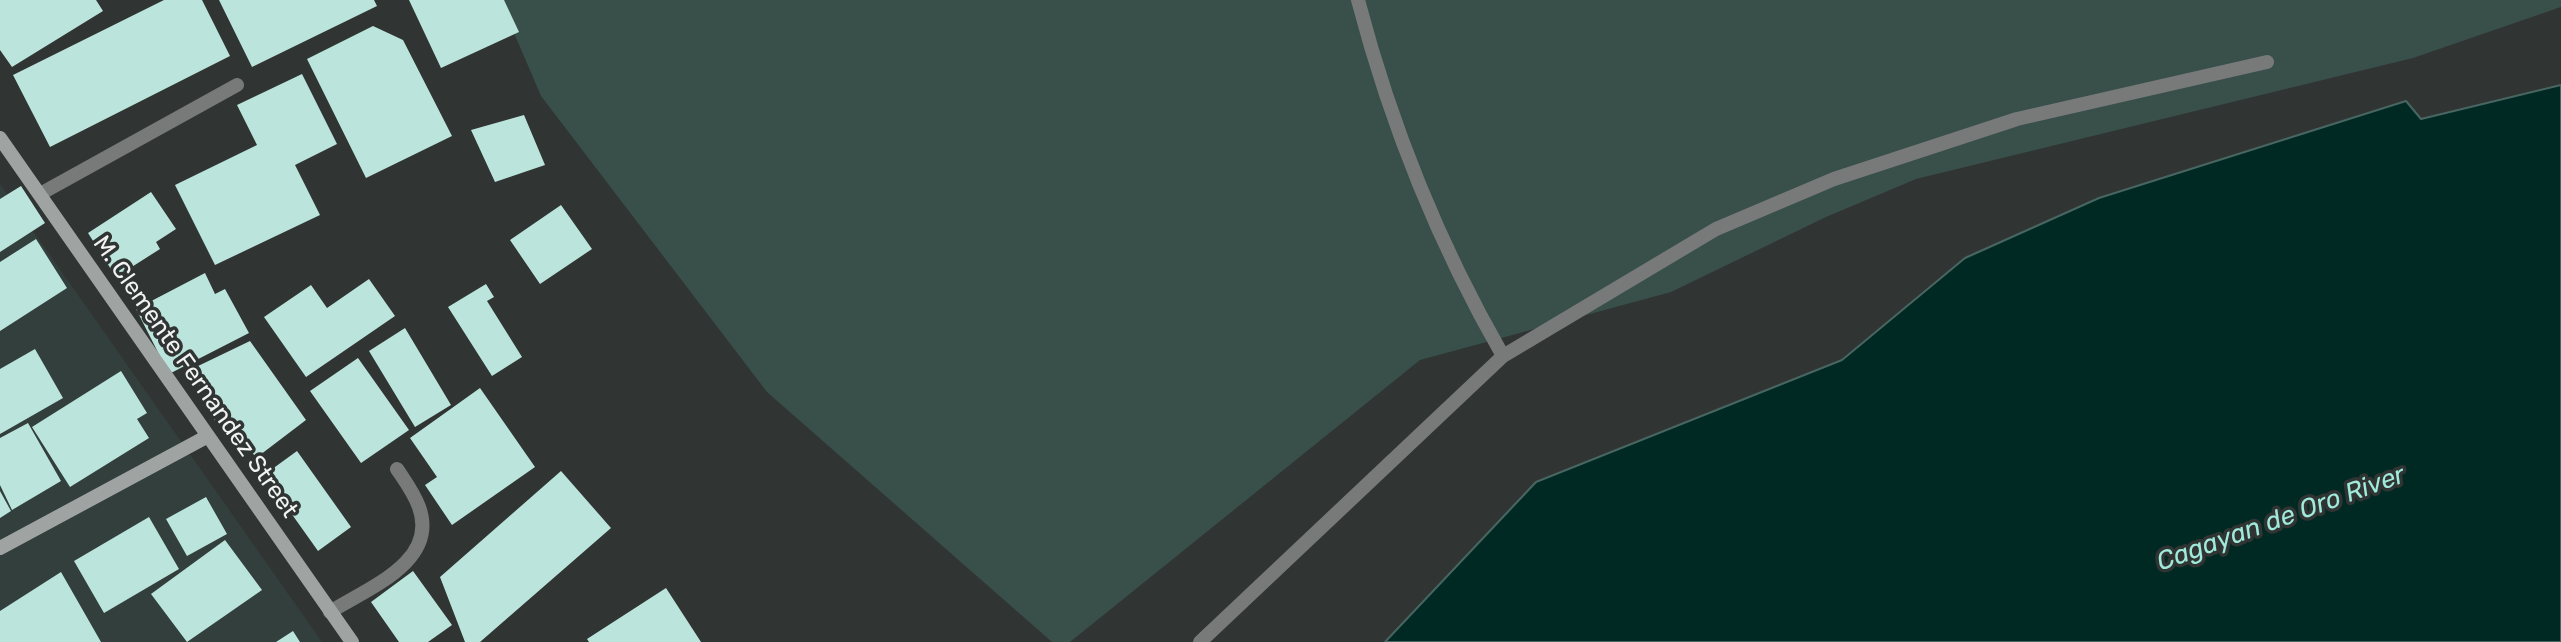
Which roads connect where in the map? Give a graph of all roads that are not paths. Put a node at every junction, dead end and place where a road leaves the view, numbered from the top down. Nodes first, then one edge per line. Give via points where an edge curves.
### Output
1 (1358, 0) edge
2 (2267, 62) dead end
3 (237, 85) dead end
4 (0, 138) edge
5 (40, 194) junction
6 (1503, 356) junction
7 (208, 436) junction
8 (397, 469) dead end
9 (0, 548) edge
10 (330, 612) junction
11 (352, 642) edge
12 (1200, 642) edge

1 - 6 lane via 1380,84 1417,184 1457,273
2 - 6 lane via 2017,119 1834,179 1716,229
3 - 5 lane
4 - 5 street, M. Clemente Fernandez Street
5 - 7 street, M. Clemente Fernandez Street
6 - 12 lane
7 - 9 street
7 - 10 street, M. Clemente Fernandez Street
8 - 10 lane via 421,514 419,548 410,562
10 - 11 street, M. Clemente Fernandez Street

